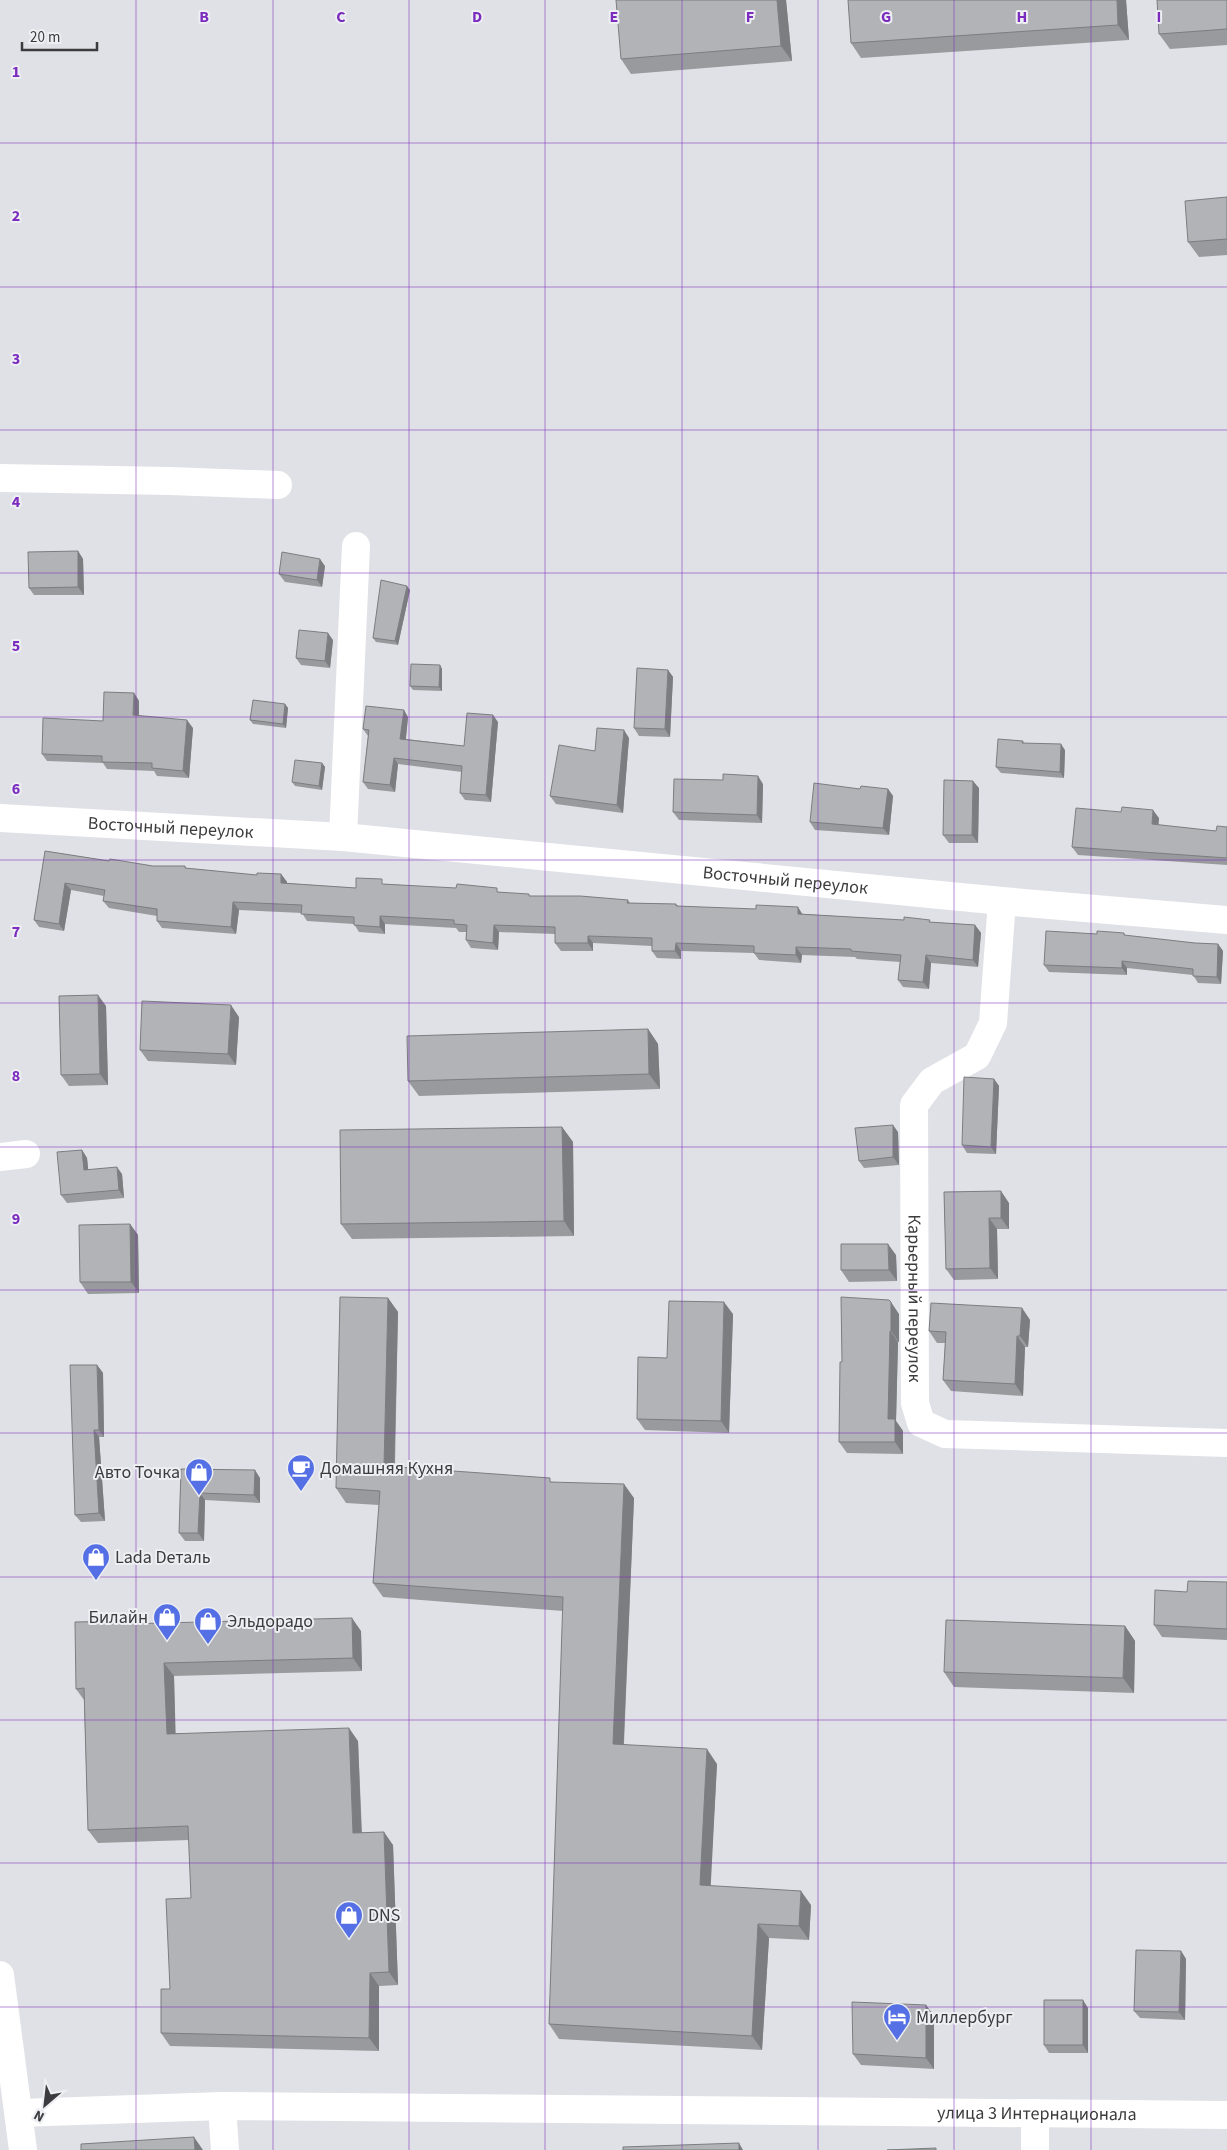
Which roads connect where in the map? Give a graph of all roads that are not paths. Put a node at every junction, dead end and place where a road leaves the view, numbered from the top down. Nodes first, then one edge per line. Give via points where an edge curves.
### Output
1 (0, 478) edge
2 (278, 485) dead end
3 (356, 546) dead end
4 (0, 818) edge
5 (343, 837) junction
6 (1002, 901) junction
7 (1227, 920) edge
8 (1227, 1443) edge
9 (0, 1975) edge
10 (222, 2106) junction
11 (19, 2113) junction
12 (1035, 2113) junction
13 (1227, 2115) edge
14 (23, 2150) edge
15 (225, 2150) edge
16 (1035, 2150) edge

1 - 2 street
3 - 5 street
4 - 5 street, Восточный переулок
5 - 6 street, Восточный переулок
6 - 7 street, Восточный переулок
6 - 8 street, Карьерный переулок via 993,1023 977,1056 932,1081 914,1105 915,1403 921,1423 945,1434
9 - 11 street
10 - 11 street, улица 3 Интернационала
10 - 12 street, улица 3 Интернационала
10 - 15 street
11 - 14 street
12 - 13 street, улица 3 Интернационала
12 - 16 street

